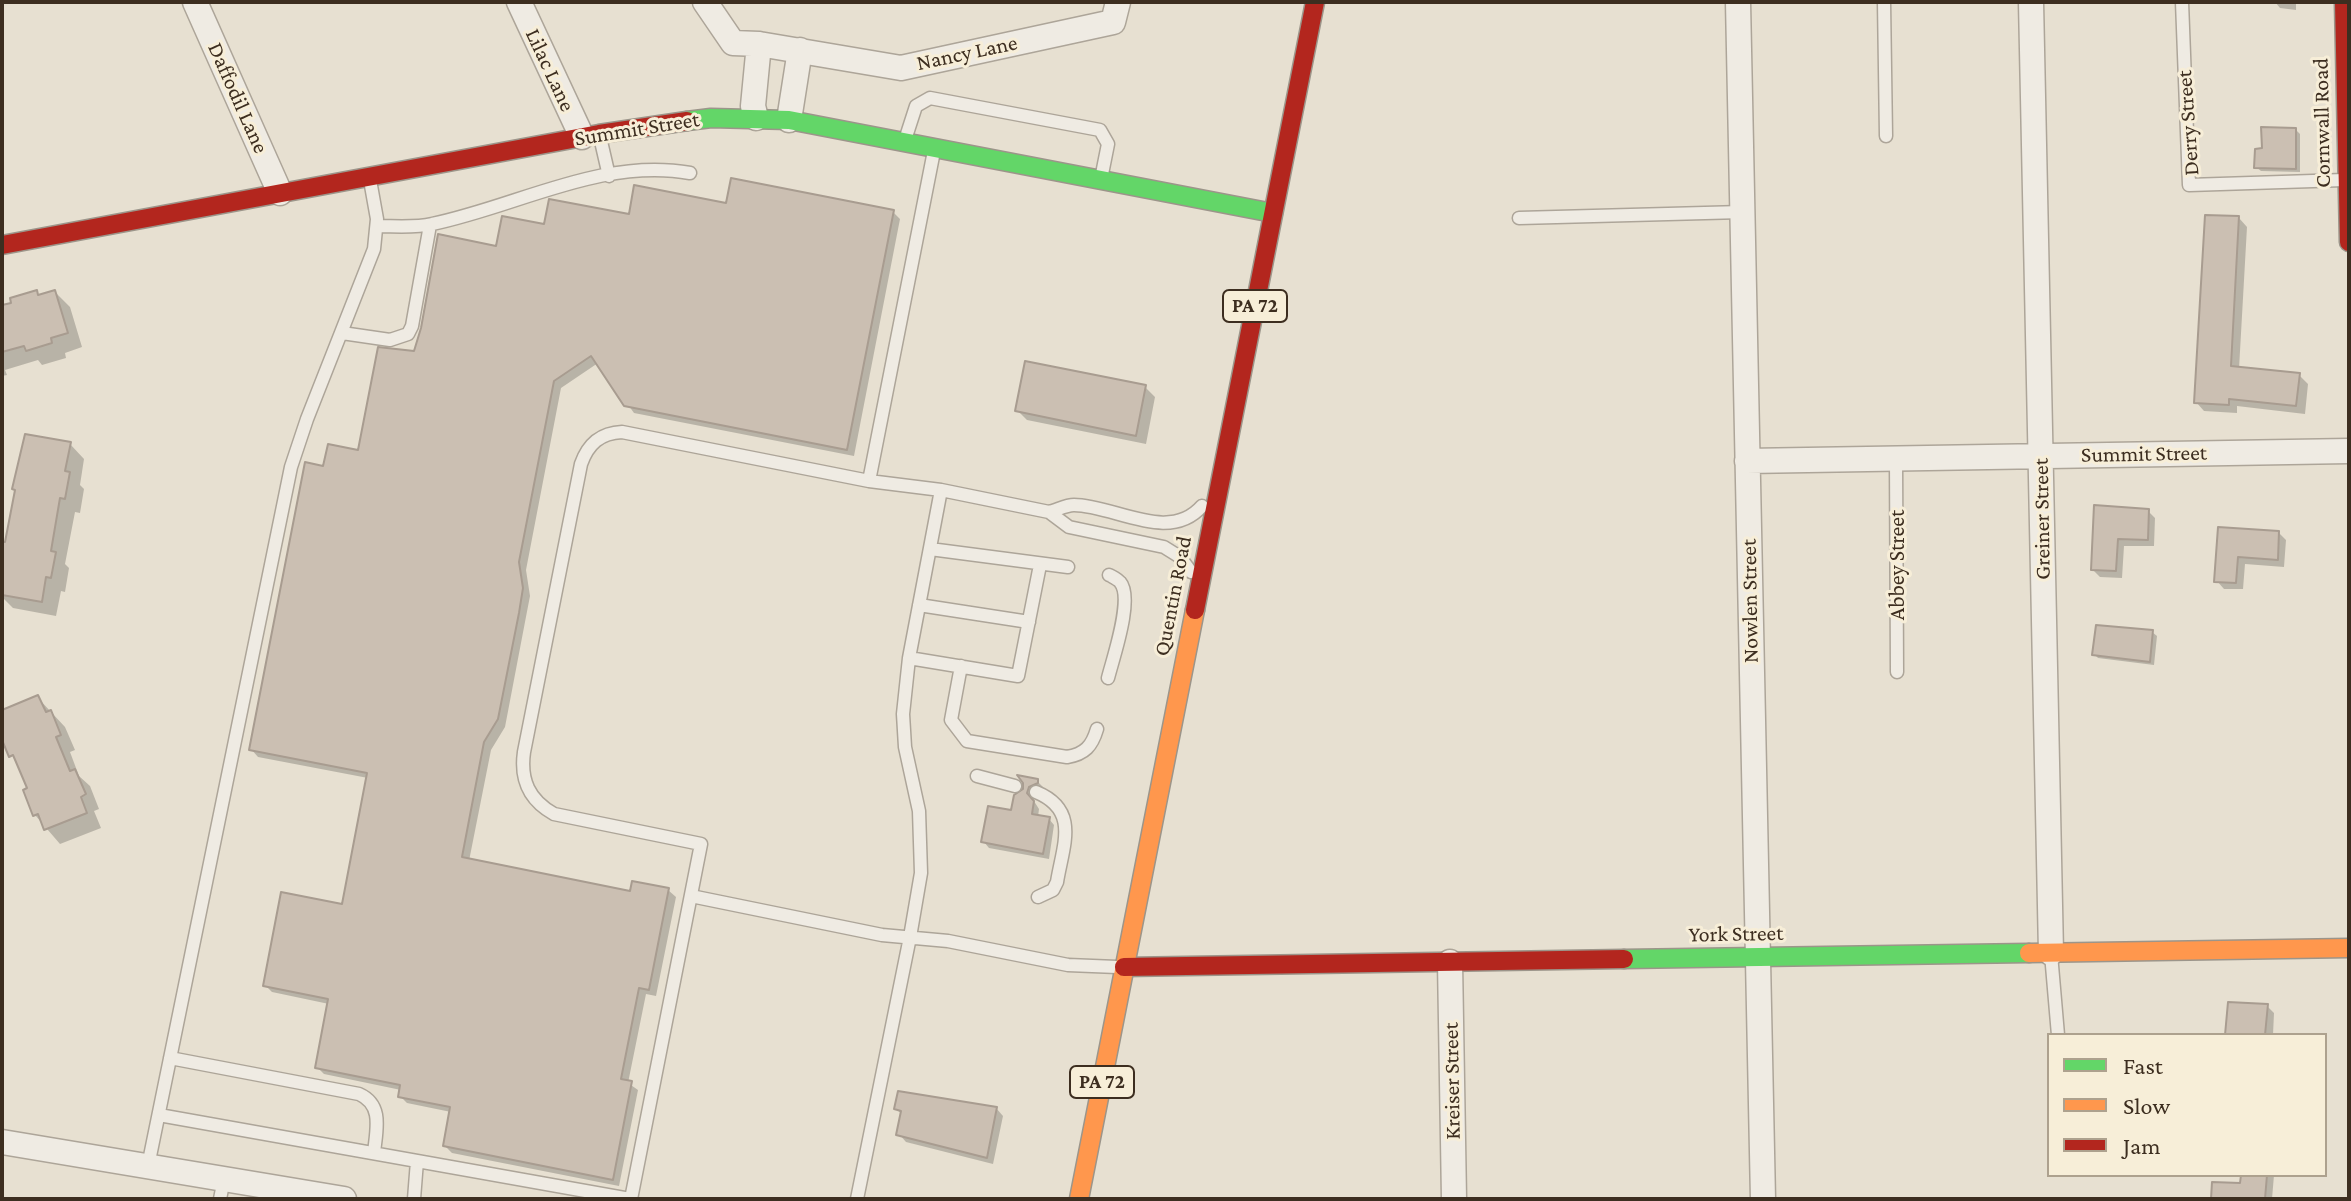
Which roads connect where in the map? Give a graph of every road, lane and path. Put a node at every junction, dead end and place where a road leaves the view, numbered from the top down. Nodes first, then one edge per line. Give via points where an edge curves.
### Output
1 (195, 2) edge
2 (519, 2) edge
3 (705, 2) edge
4 (1118, 2) edge
5 (1315, 2) edge
6 (1738, 2) edge
7 (1884, 2) edge
8 (2031, 2) edge
9 (2182, 2) edge
10 (2344, 2) edge
11 (759, 44) junction
12 (800, 50) junction
13 (756, 118) junction
14 (789, 120) junction
15 (590, 136) junction
16 (1886, 136) dead end
17 (905, 140) junction
18 (935, 146) junction
19 (690, 173) dead end
20 (609, 176) junction
21 (370, 177) junction
22 (1101, 179) junction
23 (2347, 180) edge
24 (280, 193) junction
25 (1742, 212) junction
26 (1273, 213) junction
27 (1519, 218) dead end
28 (430, 225) junction
29 (377, 226) junction
30 (2349, 242) edge
31 (2, 245) edge
32 (342, 333) junction
33 (2349, 451) edge
34 (2041, 456) junction
35 (1896, 459) junction
36 (1747, 461) junction
37 (1221, 480) junction
38 (869, 481) junction
39 (941, 490) junction
40 (1049, 512) junction
41 (930, 549) junction
42 (1040, 565) junction
43 (1068, 567) dead end
44 (1109, 575) dead end
45 (1199, 590) junction
46 (919, 605) junction
47 (1029, 622) junction
48 (909, 658) junction
49 (961, 666) junction
50 (1897, 672) dead end
51 (1108, 678) dead end
52 (1097, 729) dead end
53 (977, 776) dead end
54 (1015, 786) dead end
55 (1036, 792) dead end
56 (691, 896) junction
57 (1038, 897) dead end
58 (910, 937) junction
59 (2349, 948) edge
60 (2051, 953) junction
61 (1758, 957) junction
62 (1450, 962) junction
63 (1124, 967) junction
64 (2058, 1033) edge
65 (170, 1058) junction
66 (159, 1115) junction
67 (2, 1142) edge
68 (374, 1153) junction
69 (417, 1161) junction
70 (148, 1166) junction
71 (222, 1189) edge
72 (344, 1199) edge
73 (414, 1199) edge
74 (631, 1199) edge
75 (857, 1199) edge
76 (1079, 1199) edge
77 (1454, 1199) edge
78 (1763, 1199) edge

1 - 24 street, Daffodil Lane
2 - 15 street, Lilac Lane
3 - 11 street via 733,43
4 - 12 street, Nancy Lane via 1113,22 901,68
5 - 26 main road, Quentin Road / PA 72
6 - 25 street, Nowlen Street
7 - 16 lane
8 - 34 street, Greiner Street
9 - 23 lane, Derry Street via 2189,185
10 - 23 main road, Cornwall Road
11 - 12 street
11 - 13 street
12 - 14 street
13 - 14 main road, Summit Street
13 - 15 main road, Summit Street via 679,121
14 - 17 main road, Summit Street
15 - 20 lane
15 - 21 main road, Summit Street
17 - 18 main road, Summit Street
17 - 22 lane via 916,106 930,98 1100,130 1108,144
18 - 22 main road, Summit Street
18 - 38 lane
19 - 20 lane via 645,169
20 - 28 lane
21 - 24 main road, Summit Street
21 - 29 lane
22 - 26 main road, Summit Street
23 - 30 main road, Cornwall Road
24 - 31 main road, Summit Street
25 - 27 lane
25 - 36 street, Nowlen Street
26 - 37 main road, Quentin Road / PA 72
28 - 29 lane
28 - 32 lane via 408,334 390,340
29 - 32 lane via 370,263
32 - 65 lane via 291,467
33 - 34 street, Summit Street
34 - 35 street, Summit Street
34 - 60 street, Greiner Street
35 - 36 street, Summit Street
35 - 50 lane, Abbey Street
36 - 61 street, Nowlen Street
37 - 40 lane via 1198,510 1178,521 1158,522 1074,505
37 - 45 main road, Quentin Road / PA 72
38 - 39 lane
38 - 56 lane via 622,432 597,438 584,454 523,775 531,795 554,814 701,844
39 - 40 lane
39 - 41 lane
40 - 45 lane via 1069,527 1172,552 1187,565
41 - 42 lane
41 - 46 lane
42 - 43 lane
42 - 47 lane
44 - 51 lane via 1120,581 1125,593
45 - 63 main road, Quentin Road / PA 72
46 - 47 lane
46 - 48 lane
47 - 49 lane via 1018,676
48 - 49 lane
48 - 58 lane via 903,730 922,852
49 - 52 lane via 951,720 967,741 1067,757 1080,755
53 - 54 lane
55 - 57 lane via 1060,809 1066,830 1057,882
56 - 58 lane
56 - 74 lane
58 - 63 lane via 1083,967
58 - 75 lane
59 - 60 main road, York Street
60 - 61 main road, York Street
60 - 64 lane, Greiner Street
61 - 62 main road, York Street
61 - 78 street, Nowlen Street
62 - 63 main road, York Street
62 - 77 street, Kreiser Street
63 - 76 main road, Quentin Road / PA 72
65 - 66 lane
65 - 68 lane via 368,1098 376,1110
66 - 68 lane
66 - 70 lane
67 - 70 street
68 - 69 lane
69 - 73 lane
69 - 74 lane
70 - 71 street
71 - 72 street

